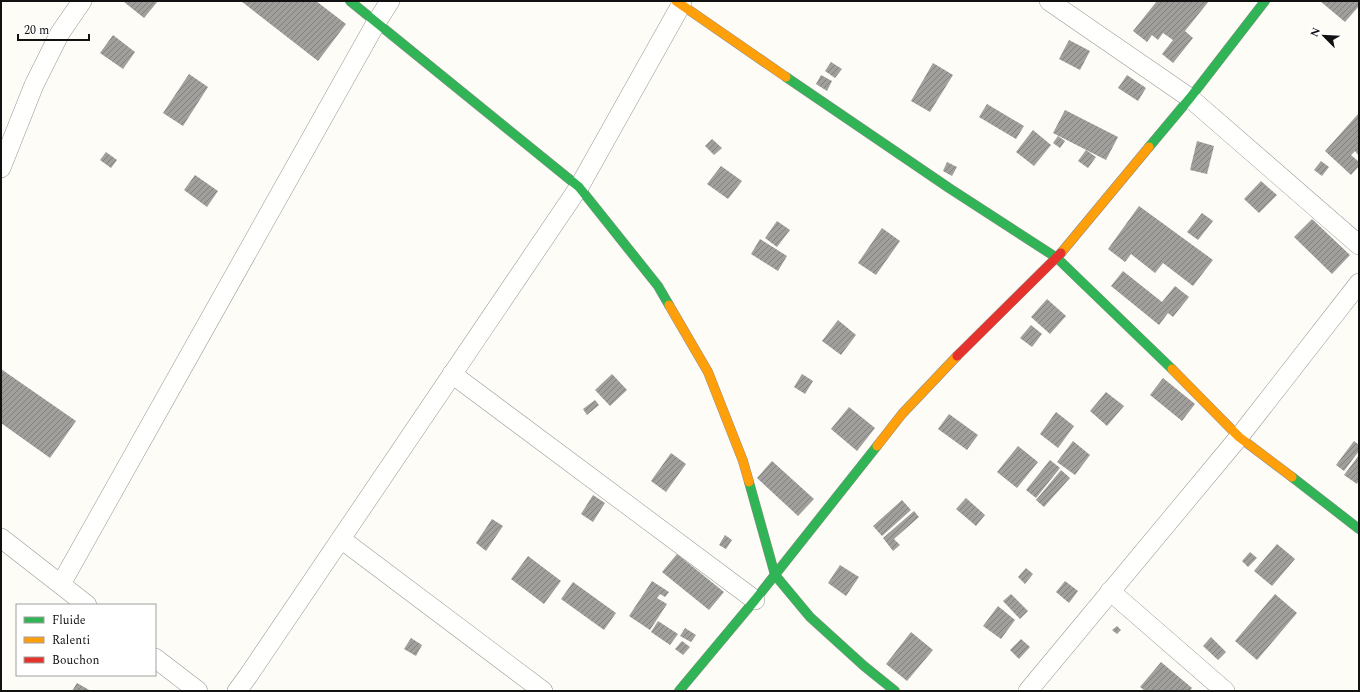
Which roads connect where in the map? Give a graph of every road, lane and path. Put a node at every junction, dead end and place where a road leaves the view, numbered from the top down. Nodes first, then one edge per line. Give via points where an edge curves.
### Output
1 (82, 1) edge
2 (350, 1) edge
3 (390, 1) edge
4 (1049, 1) edge
5 (1265, 1) edge
6 (680, 2) edge
7 (376, 22) junction
8 (1190, 98) junction
9 (1, 168) edge
10 (579, 187) junction
11 (1359, 245) edge
12 (1056, 258) junction
13 (1359, 283) edge
14 (452, 374) junction
15 (1239, 437) junction
16 (1359, 529) edge
17 (1, 538) edge
18 (341, 540) junction
19 (775, 575) junction
20 (60, 584) junction
21 (1110, 591) junction
22 (755, 600) junction
23 (86, 604) edge
24 (156, 659) edge
25 (198, 691) edge
26 (237, 691) edge
27 (543, 691) edge
28 (679, 691) edge
29 (895, 691) edge
30 (1028, 691) edge
31 (1225, 691) edge

1 - 9 street via 60,34 34,85
2 - 7 street
3 - 7 street
4 - 8 street
5 - 8 street
6 - 10 street
6 - 12 street via 948,188
7 - 10 street
7 - 20 street
8 - 11 street
8 - 12 street
10 - 14 street
10 - 19 street via 658,286 708,372 743,462
12 - 15 street via 1154,351
12 - 19 street via 902,414
13 - 15 street
14 - 18 street
14 - 22 street
15 - 16 street
15 - 21 street
17 - 20 street
18 - 26 street
18 - 27 street
19 - 22 street
19 - 29 street via 810,617
20 - 23 street
21 - 30 street
21 - 31 street
22 - 28 street
24 - 25 street

